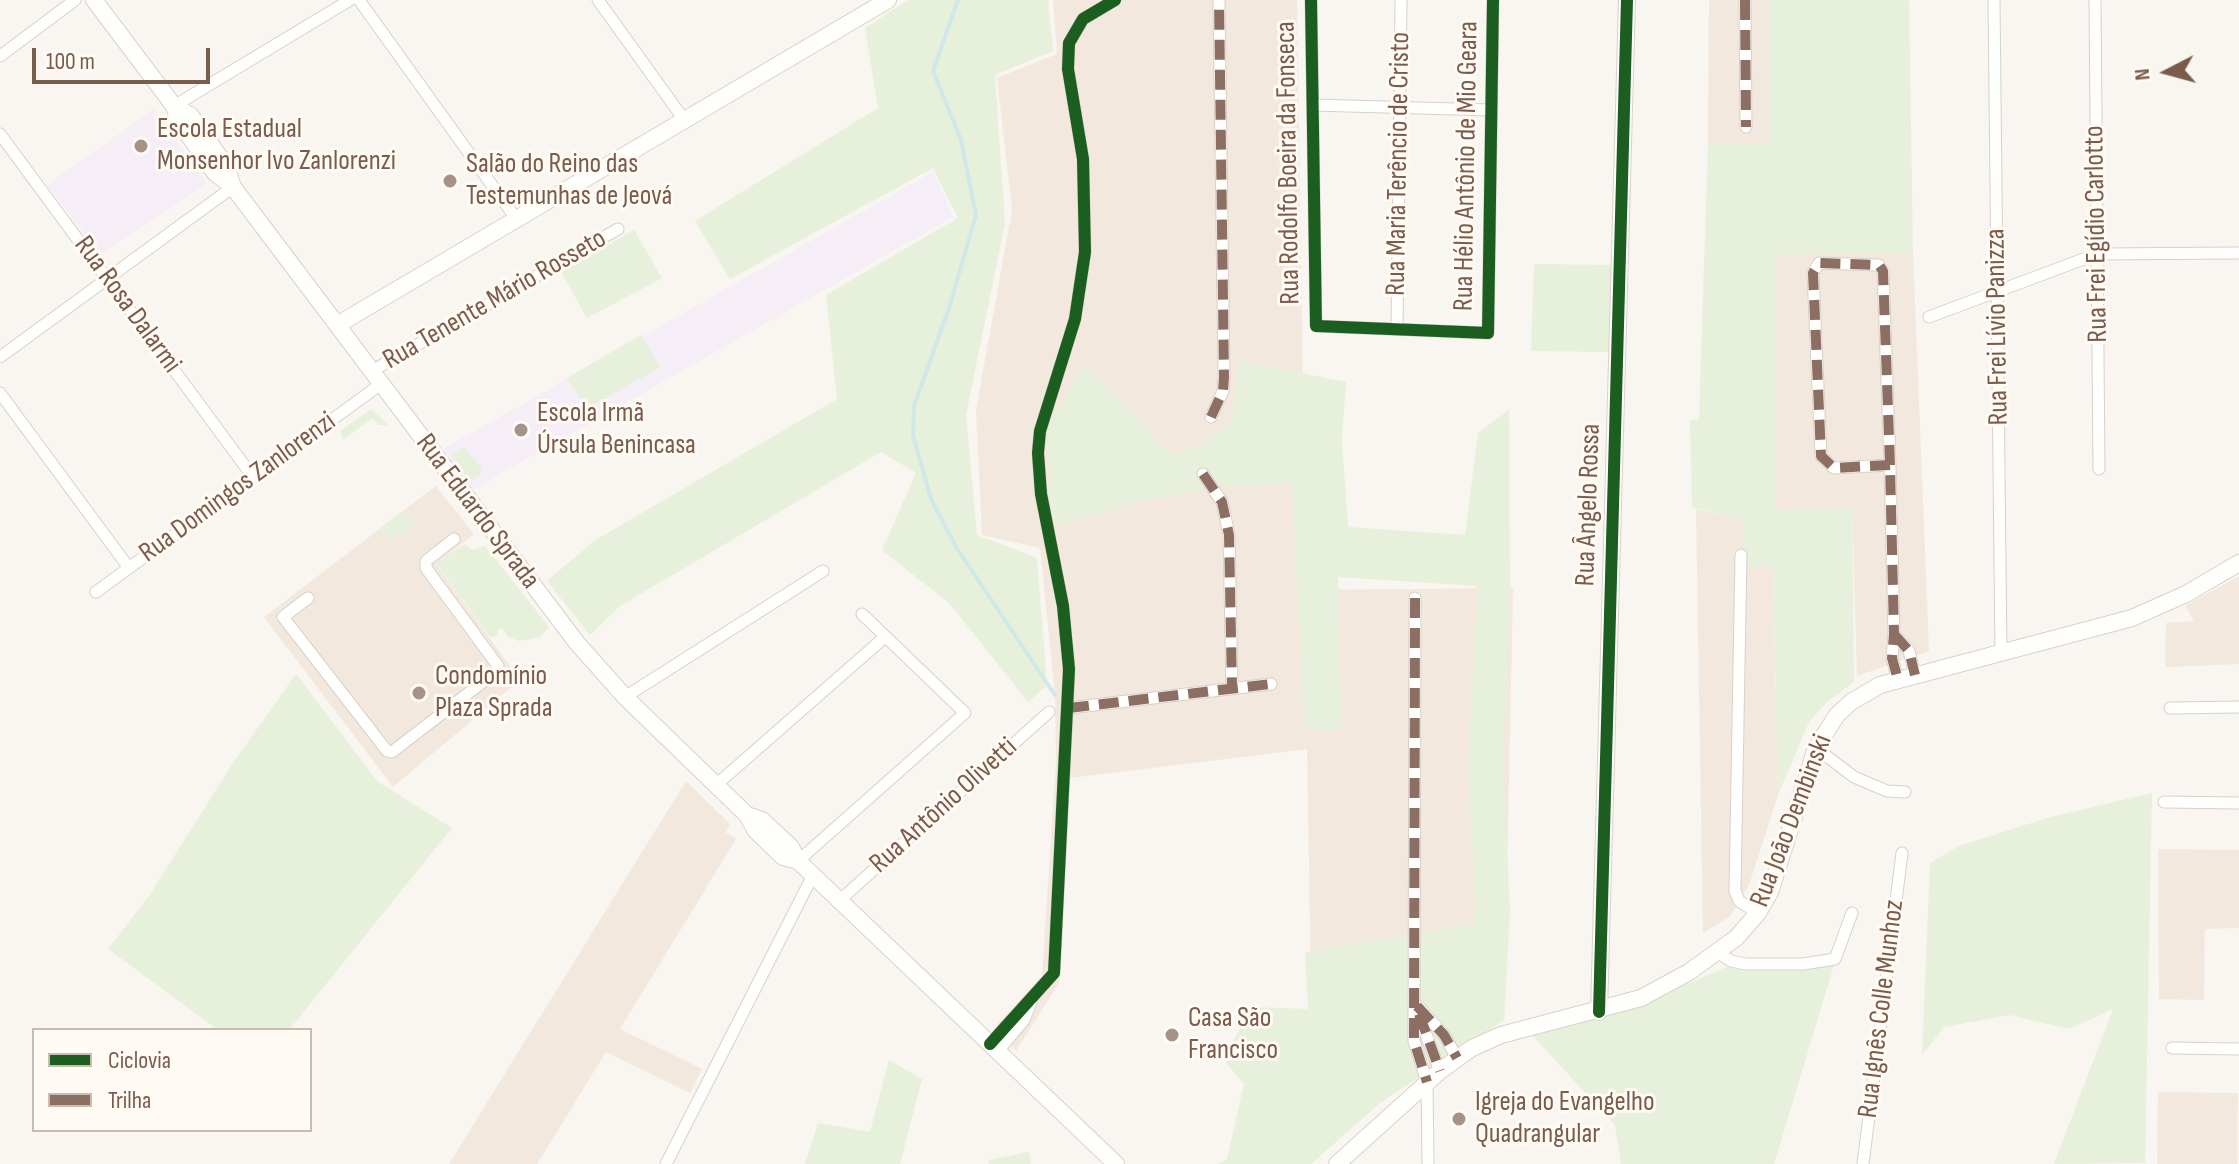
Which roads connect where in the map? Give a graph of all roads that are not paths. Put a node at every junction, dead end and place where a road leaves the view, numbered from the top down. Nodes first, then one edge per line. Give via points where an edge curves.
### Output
1 (75, 0) edge
2 (94, 0) edge
3 (350, 0) edge
4 (359, 0) edge
5 (598, 0) edge
6 (888, 0) edge
7 (1115, 0) edge
8 (1219, 0) edge
9 (1311, 0) edge
10 (1401, 0) edge
11 (1493, 0) edge
12 (1627, 0) edge
13 (1745, 0) edge
14 (1994, 0) edge
15 (2095, 0) edge
16 (0, 56) edge
17 (1313, 105) junction
18 (174, 106) junction
19 (1400, 107) junction
20 (1491, 110) junction
21 (685, 121) junction
22 (1746, 127) dead end
23 (0, 134) edge
24 (233, 187) junction
25 (517, 220) junction
26 (618, 229) dead end
27 (2239, 253) edge
28 (2097, 254) junction
29 (107, 279) junction
30 (1997, 292) junction
31 (1929, 317) dead end
32 (337, 325) junction
33 (1397, 329) junction
34 (0, 357) edge
35 (376, 377) junction
36 (0, 393) edge
37 (1211, 417) dead end
38 (1890, 465) junction
39 (2099, 469) dead end
40 (1203, 474) dead end
41 (253, 477) junction
42 (454, 539) dead end
43 (1741, 555) dead end
44 (2239, 563) edge
45 (129, 568) junction
46 (823, 571) dead end
47 (96, 592) dead end
48 (308, 598) dead end
49 (1415, 598) dead end
50 (862, 614) dead end
51 (1894, 634) junction
52 (885, 637) junction
53 (2001, 654) junction
54 (1915, 675) junction
55 (1898, 680) junction
56 (1271, 684) dead end
57 (1232, 689) junction
58 (625, 697) junction
59 (2239, 707) edge
60 (1069, 708) junction
61 (2170, 708) dead end
62 (1049, 712) dead end
63 (1816, 748) junction
64 (716, 785) junction
65 (1905, 792) dead end
66 (2164, 802) dead end
67 (2239, 803) edge
68 (1902, 853) dead end
69 (798, 861) junction
70 (813, 875) junction
71 (839, 901) junction
72 (1758, 913) junction
73 (1852, 913) dead end
74 (1717, 952) junction
75 (1415, 1003) junction
76 (1599, 1012) junction
77 (994, 1048) junction
78 (2172, 1048) dead end
79 (2239, 1049) edge
80 (1457, 1058) junction
81 (1440, 1071) junction
82 (1427, 1082) junction
83 (666, 1164) edge
84 (1116, 1164) edge
85 (1337, 1164) edge
86 (1428, 1164) edge
87 (1863, 1164) edge

1 - 16 street
2 - 18 main road, Rua Eduardo Sprada
3 - 18 street
4 - 25 street
5 - 21 street
6 - 21 main road
7 - 60 street via 1083,19 1069,43 1068,69 1083,159 1085,252 1075,319 1038,453 1064,617
8 - 37 street via 1224,377
9 - 17 street, Rua Rodolfo Boeira da Fonseca
10 - 19 street, Rua Maria Terêncio de Cristo
11 - 20 street, Rua Hélio Antônio de Mio Geara
12 - 76 main road, Rua Ângelo Rossa
13 - 22 street
14 - 30 street, Rua Frei Lívio Panizza
15 - 28 street, Rua Frei Egídio Carlotto
17 - 19 street
17 - 33 street, Rua Rodolfo Boeira da Fonseca via 1316,326
18 - 24 main road, Rua Eduardo Sprada via 215,173
19 - 20 street
19 - 33 street, Rua Maria Terêncio de Cristo
20 - 33 street, Rua Hélio Antônio de Mio Geara via 1488,333
21 - 25 main road
23 - 29 street, Rua Rosa Dalarmi
24 - 29 street
24 - 32 main road, Rua Eduardo Sprada
25 - 32 main road
26 - 35 street, Rua Tenente Mário Rosseto
27 - 28 street
28 - 30 street
28 - 39 street, Rua Frei Egídio Carlotto
29 - 34 street
29 - 41 street, Rua Rosa Dalarmi
30 - 31 street
30 - 53 street, Rua Frei Lívio Panizza
32 - 35 main road, Rua Eduardo Sprada
35 - 41 street, Rua Domingos Zanlorenzi
35 - 58 main road, Rua Eduardo Sprada via 544,601
36 - 45 street
38 - 38 street via 1882,267 1819,263 1813,273 1821,456 1834,468
38 - 51 street
40 - 57 street via 1222,502 1229,535
41 - 45 street, Rua Domingos Zanlorenzi
42 - 48 street via 426,561 426,568 497,671 392,752 283,617
43 - 72 street via 1735,891 1739,901
44 - 53 main road, Rua João Dembinski via 2132,618
45 - 47 street, Rua Domingos Zanlorenzi
46 - 58 street
49 - 75 street
50 - 52 street
51 - 54 street via 1909,651
51 - 55 street via 1892,658
52 - 64 street
52 - 69 street via 965,713
53 - 54 main road, Rua João Dembinski
54 - 55 main road, Rua João Dembinski
55 - 63 main road, Rua João Dembinski via 1851,702
56 - 57 street
57 - 60 street
58 - 64 main road, Rua Eduardo Sprada
59 - 61 street
60 - 77 street via 1054,973 1017,1012
62 - 71 street, Rua Antônio Olivetti
63 - 65 street via 1854,777 1887,791
63 - 72 main road, Rua João Dembinski via 1775,880
64 - 69 main road, Rua Eduardo Sprada via 747,815 762,820
66 - 67 street
68 - 87 street, Rua Ignês Colle Munhoz
69 - 70 main road, Rua Eduardo Sprada
70 - 71 main road, Rua Eduardo Sprada
70 - 83 street
71 - 77 main road, Rua Eduardo Sprada
72 - 74 main road, Rua João Dembinski
73 - 74 street via 1835,959 1746,964
74 - 76 main road, Rua João Dembinski via 1665,987
75 - 80 street
75 - 81 street
75 - 82 street via 1414,1041
76 - 80 main road, Rua João Dembinski via 1501,1035
77 - 84 main road, Rua Eduardo Sprada
78 - 79 street
80 - 81 main road, Rua João Dembinski
81 - 82 main road, Rua João Dembinski
82 - 85 main road, Rua João Dembinski
82 - 86 street

